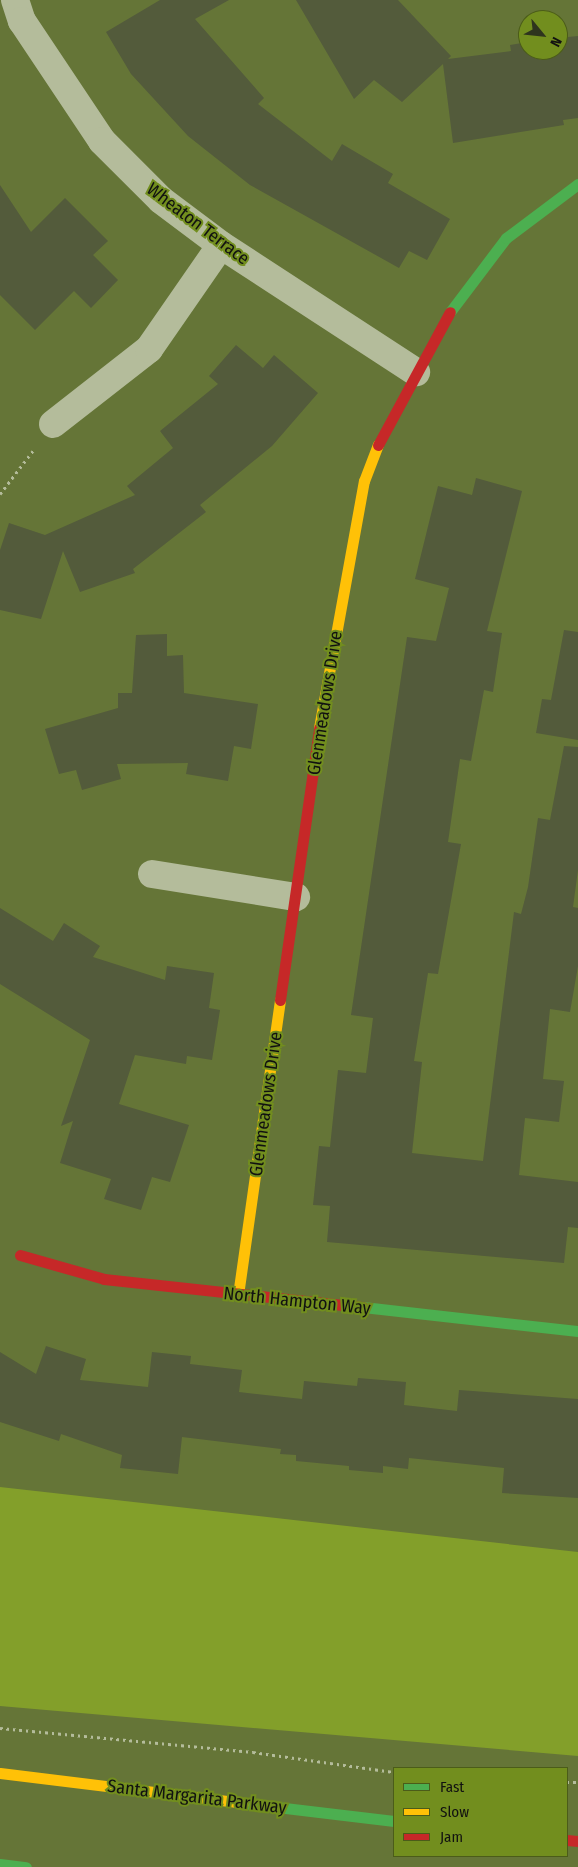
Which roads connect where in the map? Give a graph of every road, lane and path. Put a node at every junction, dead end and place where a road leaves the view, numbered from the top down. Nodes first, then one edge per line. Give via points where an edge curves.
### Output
1 (15, 0) edge
2 (578, 184) edge
3 (221, 245) junction
4 (416, 372) junction
5 (53, 424) joint
6 (0, 494) edge
7 (152, 874) dead end
8 (296, 897) junction
9 (20, 1255) dead end
10 (238, 1295) junction
11 (578, 1331) edge
12 (0, 1728) edge
13 (393, 1772) edge
14 (0, 1773) edge
15 (393, 1821) edge
16 (0, 1864) edge
17 (26, 1867) edge

1 - 3 street, Wheaton Terrace via 22,21 102,141 161,200
2 - 4 street, Glenmeadows Drive via 506,238 453,306
3 - 4 street, Wheaton Terrace
3 - 5 street via 149,349
4 - 8 street, Glenmeadows Drive via 386,424 364,481 326,681
5 - 6 path
7 - 8 street
8 - 10 street, Glenmeadows Drive
9 - 10 street, North Hampton Way via 104,1279
10 - 11 street, North Hampton Way
12 - 13 path via 253,1752
14 - 15 street, Santa Margarita Parkway
16 - 17 street

